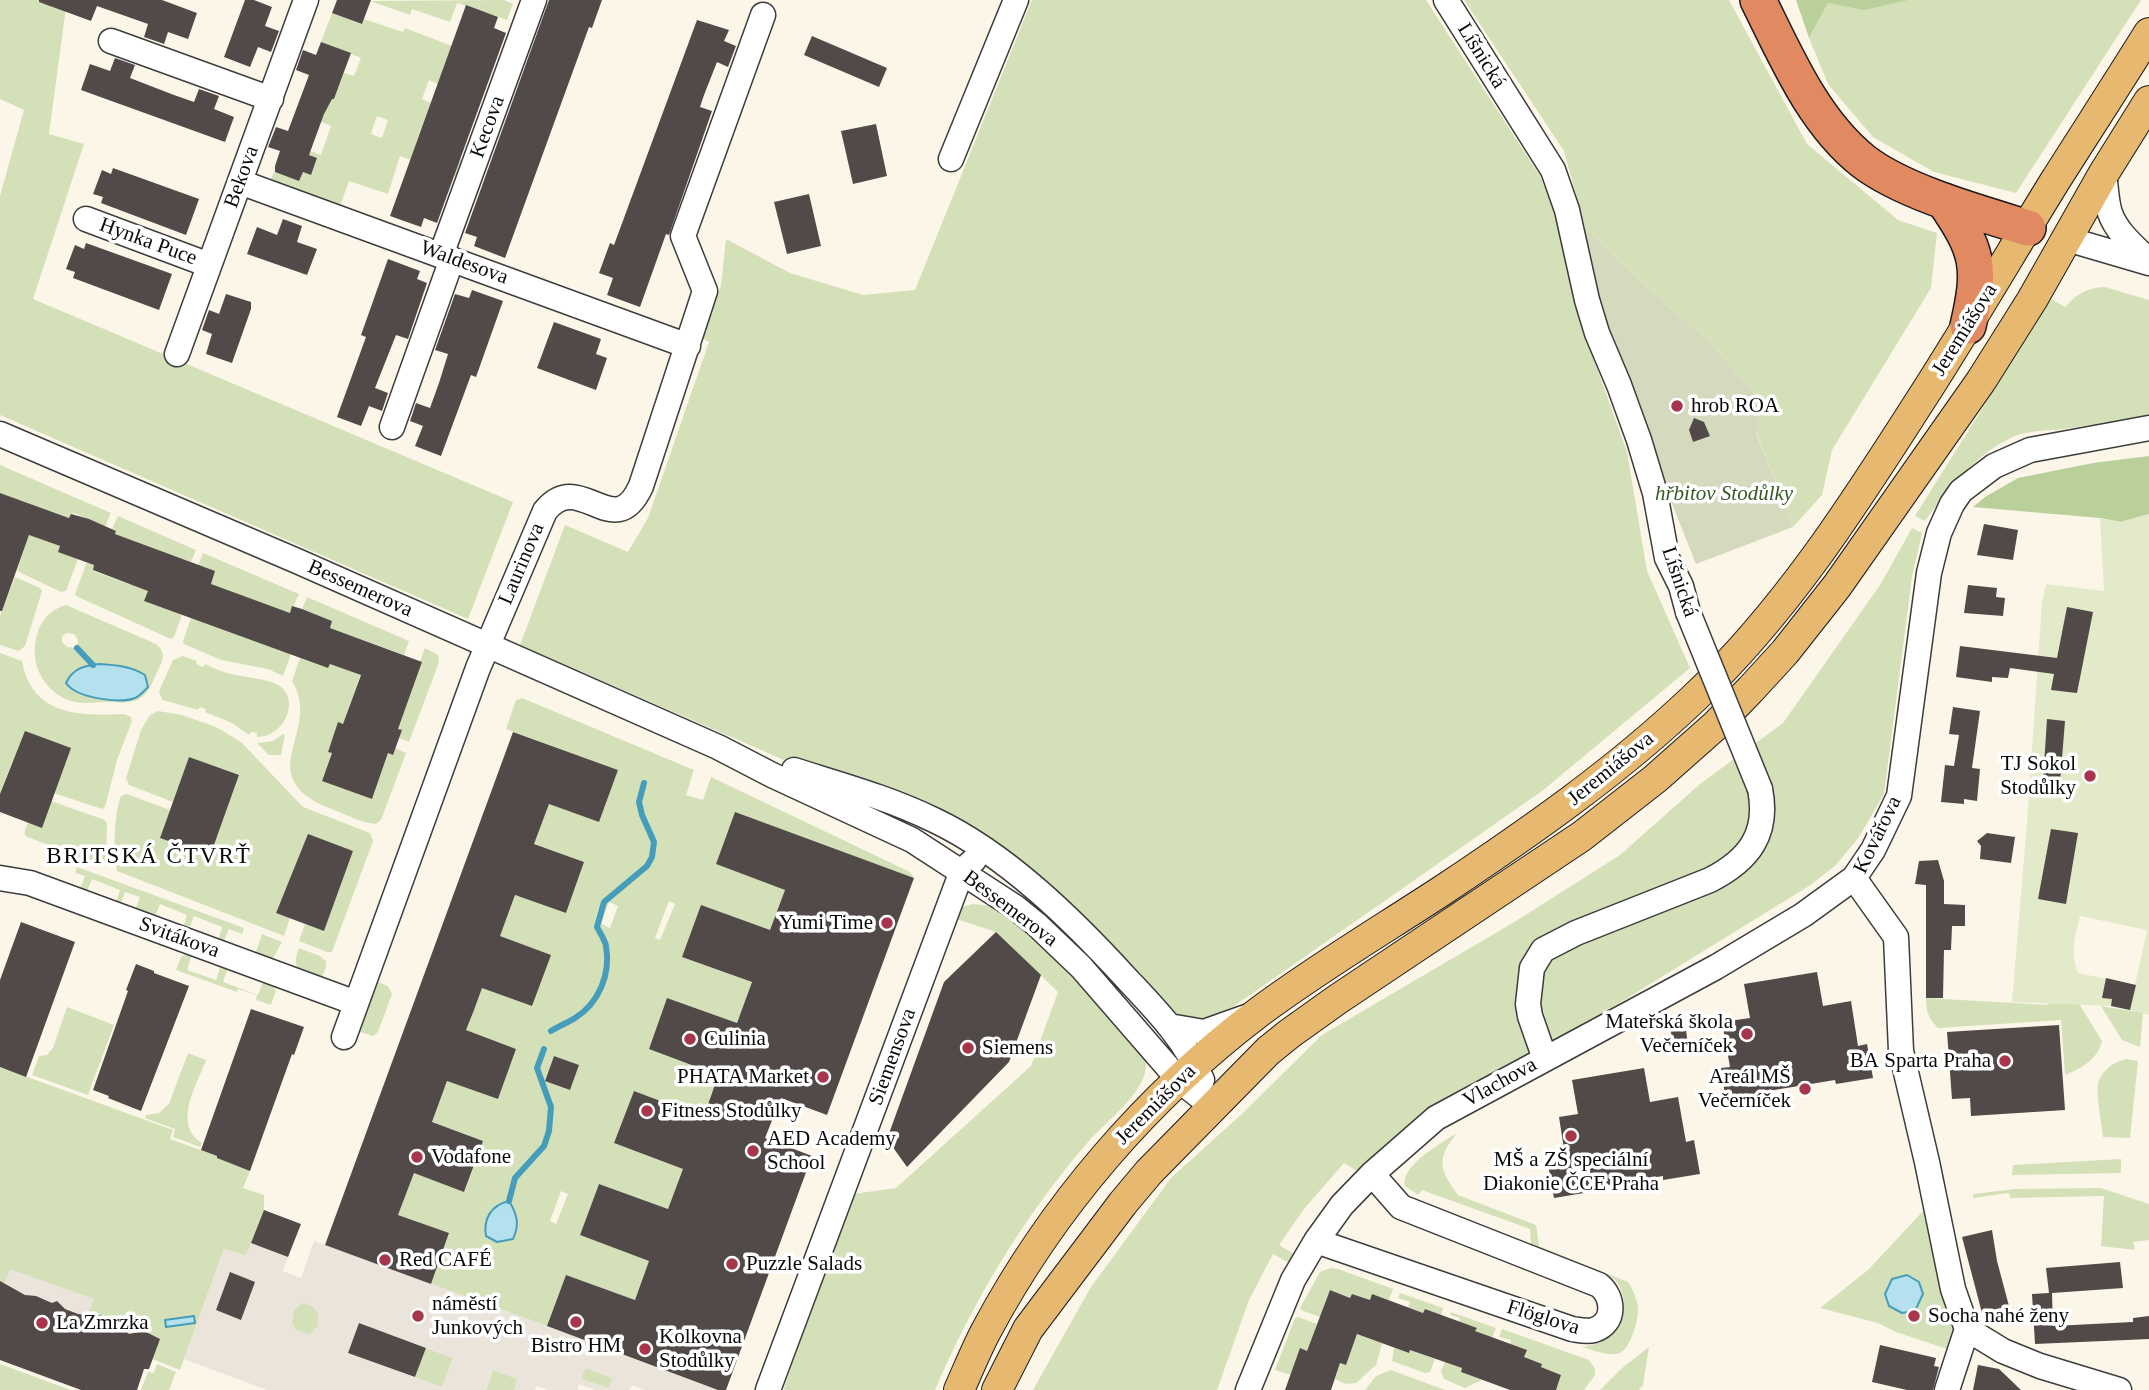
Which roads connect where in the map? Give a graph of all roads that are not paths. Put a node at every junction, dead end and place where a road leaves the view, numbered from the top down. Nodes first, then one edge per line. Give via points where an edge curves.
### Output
1 (306, 0) edge
2 (534, 0) edge
3 (1016, 0) edge
4 (1446, 0) edge
5 (1758, 0) edge
6 (763, 15) dead end
7 (2149, 33) edge
8 (111, 41) dead end
9 (271, 99) junction
10 (2149, 101) edge
11 (951, 159) dead end
12 (2104, 173) junction
13 (240, 182) junction
14 (1944, 201) junction
15 (86, 219) dead end
16 (2028, 228) junction
17 (2067, 239) junction
18 (447, 257) junction
19 (2149, 262) edge
20 (209, 265) junction
21 (1968, 326) junction
22 (688, 346) junction
23 (177, 354) dead end
24 (392, 427) dead end
25 (2149, 428) edge
26 (0, 434) edge
27 (487, 646) junction
28 (718, 747) junction
29 (985, 850) junction
30 (962, 871) junction
31 (0, 878) edge
32 (1854, 878) junction
33 (356, 1003) junction
34 (1260, 1012) junction
35 (1170, 1026) junction
36 (344, 1037) dead end
37 (1545, 1059) junction
38 (1188, 1072) junction
39 (1213, 1107) junction
40 (1372, 1174) junction
41 (1316, 1241) junction
42 (1966, 1329) junction
43 (768, 1390) edge
44 (959, 1390) edge
45 (997, 1390) edge
46 (1248, 1390) edge
47 (1947, 1390) edge
48 (2119, 1390) edge

1 - 9 street, Bekova
2 - 18 street, Kecova
3 - 11 street
4 - 37 street, Líšnická, bridge via 1553,170 1597,333 1655,493 1667,558 1760,789 1763,817 1748,852 1727,872 1576,933 1541,953 1530,975 1528,1004
5 - 14 highway via 1800,84 1829,126 1863,161
6 - 22 street, Laurinova via 683,236 705,291
7 - 16 main road, Jeremiášova
8 - 9 street
9 - 13 street, Bekova
10 - 12 main road, Jeremiášova
12 - 17 main road, Jeremiášova
12 - 19 street via 2115,224
13 - 18 street, Waldesova
13 - 20 street, Bekova
14 - 16 highway
14 - 21 highway via 1974,257 1976,291
15 - 20 street, Hynka Puce
16 - 17 main road
16 - 21 main road, Jeremiášova
17 - 19 street
17 - 39 main road, Jeremiášova via 1981,381 1837,586 1785,652 1716,725 1582,836 1289,1034
18 - 22 street, Waldesova
18 - 24 street, Kecova
20 - 23 street, Bekova
21 - 34 main road, Jeremiášova via 1810,564 1758,631 1692,699 1561,810
22 - 27 street, Laurinova via 636,498 617,510 569,496 551,504
25 - 32 street, Kovářova via 2030,450 1981,474 1952,504 1938,533 1928,573 1899,796
26 - 27 street, Bessemerova
27 - 28 street, Bessemerova
27 - 33 street, Laurinova
28 - 29 street, Bessemerova via 894,802
28 - 30 street, Bessemerova via 912,840
29 - 30 street, Siemensova
29 - 35 street, Bessemerova via 1070,919
30 - 38 street, Bessemerova via 1057,943
30 - 43 street, Siemensova
31 - 33 street, Svitákova via 30,883
32 - 37 street, Vlachova via 1716,967
32 - 42 street, Kovářova via 1896,937 1901,1051 1953,1289
33 - 36 street, Laurinova
34 - 35 street via 1204,1032
34 - 38 main road, Jeremiášova
35 - 38 street, Bessemerova
37 - 40 street, Vlachova via 1436,1118
38 - 39 street, Bessemerova
38 - 44 main road, Jeremiášova via 1115,1145 1052,1226 984,1334
39 - 45 main road, Jeremiášova via 1149,1172 1045,1306
40 - 41 street, Vlachova
40 - 41 street, Flöglova via 1401,1207 1599,1285 1609,1296 1609,1318 1592,1331 1572,1329
41 - 46 street, Vlachova via 1293,1280
42 - 47 street
42 - 48 street via 2040,1366

